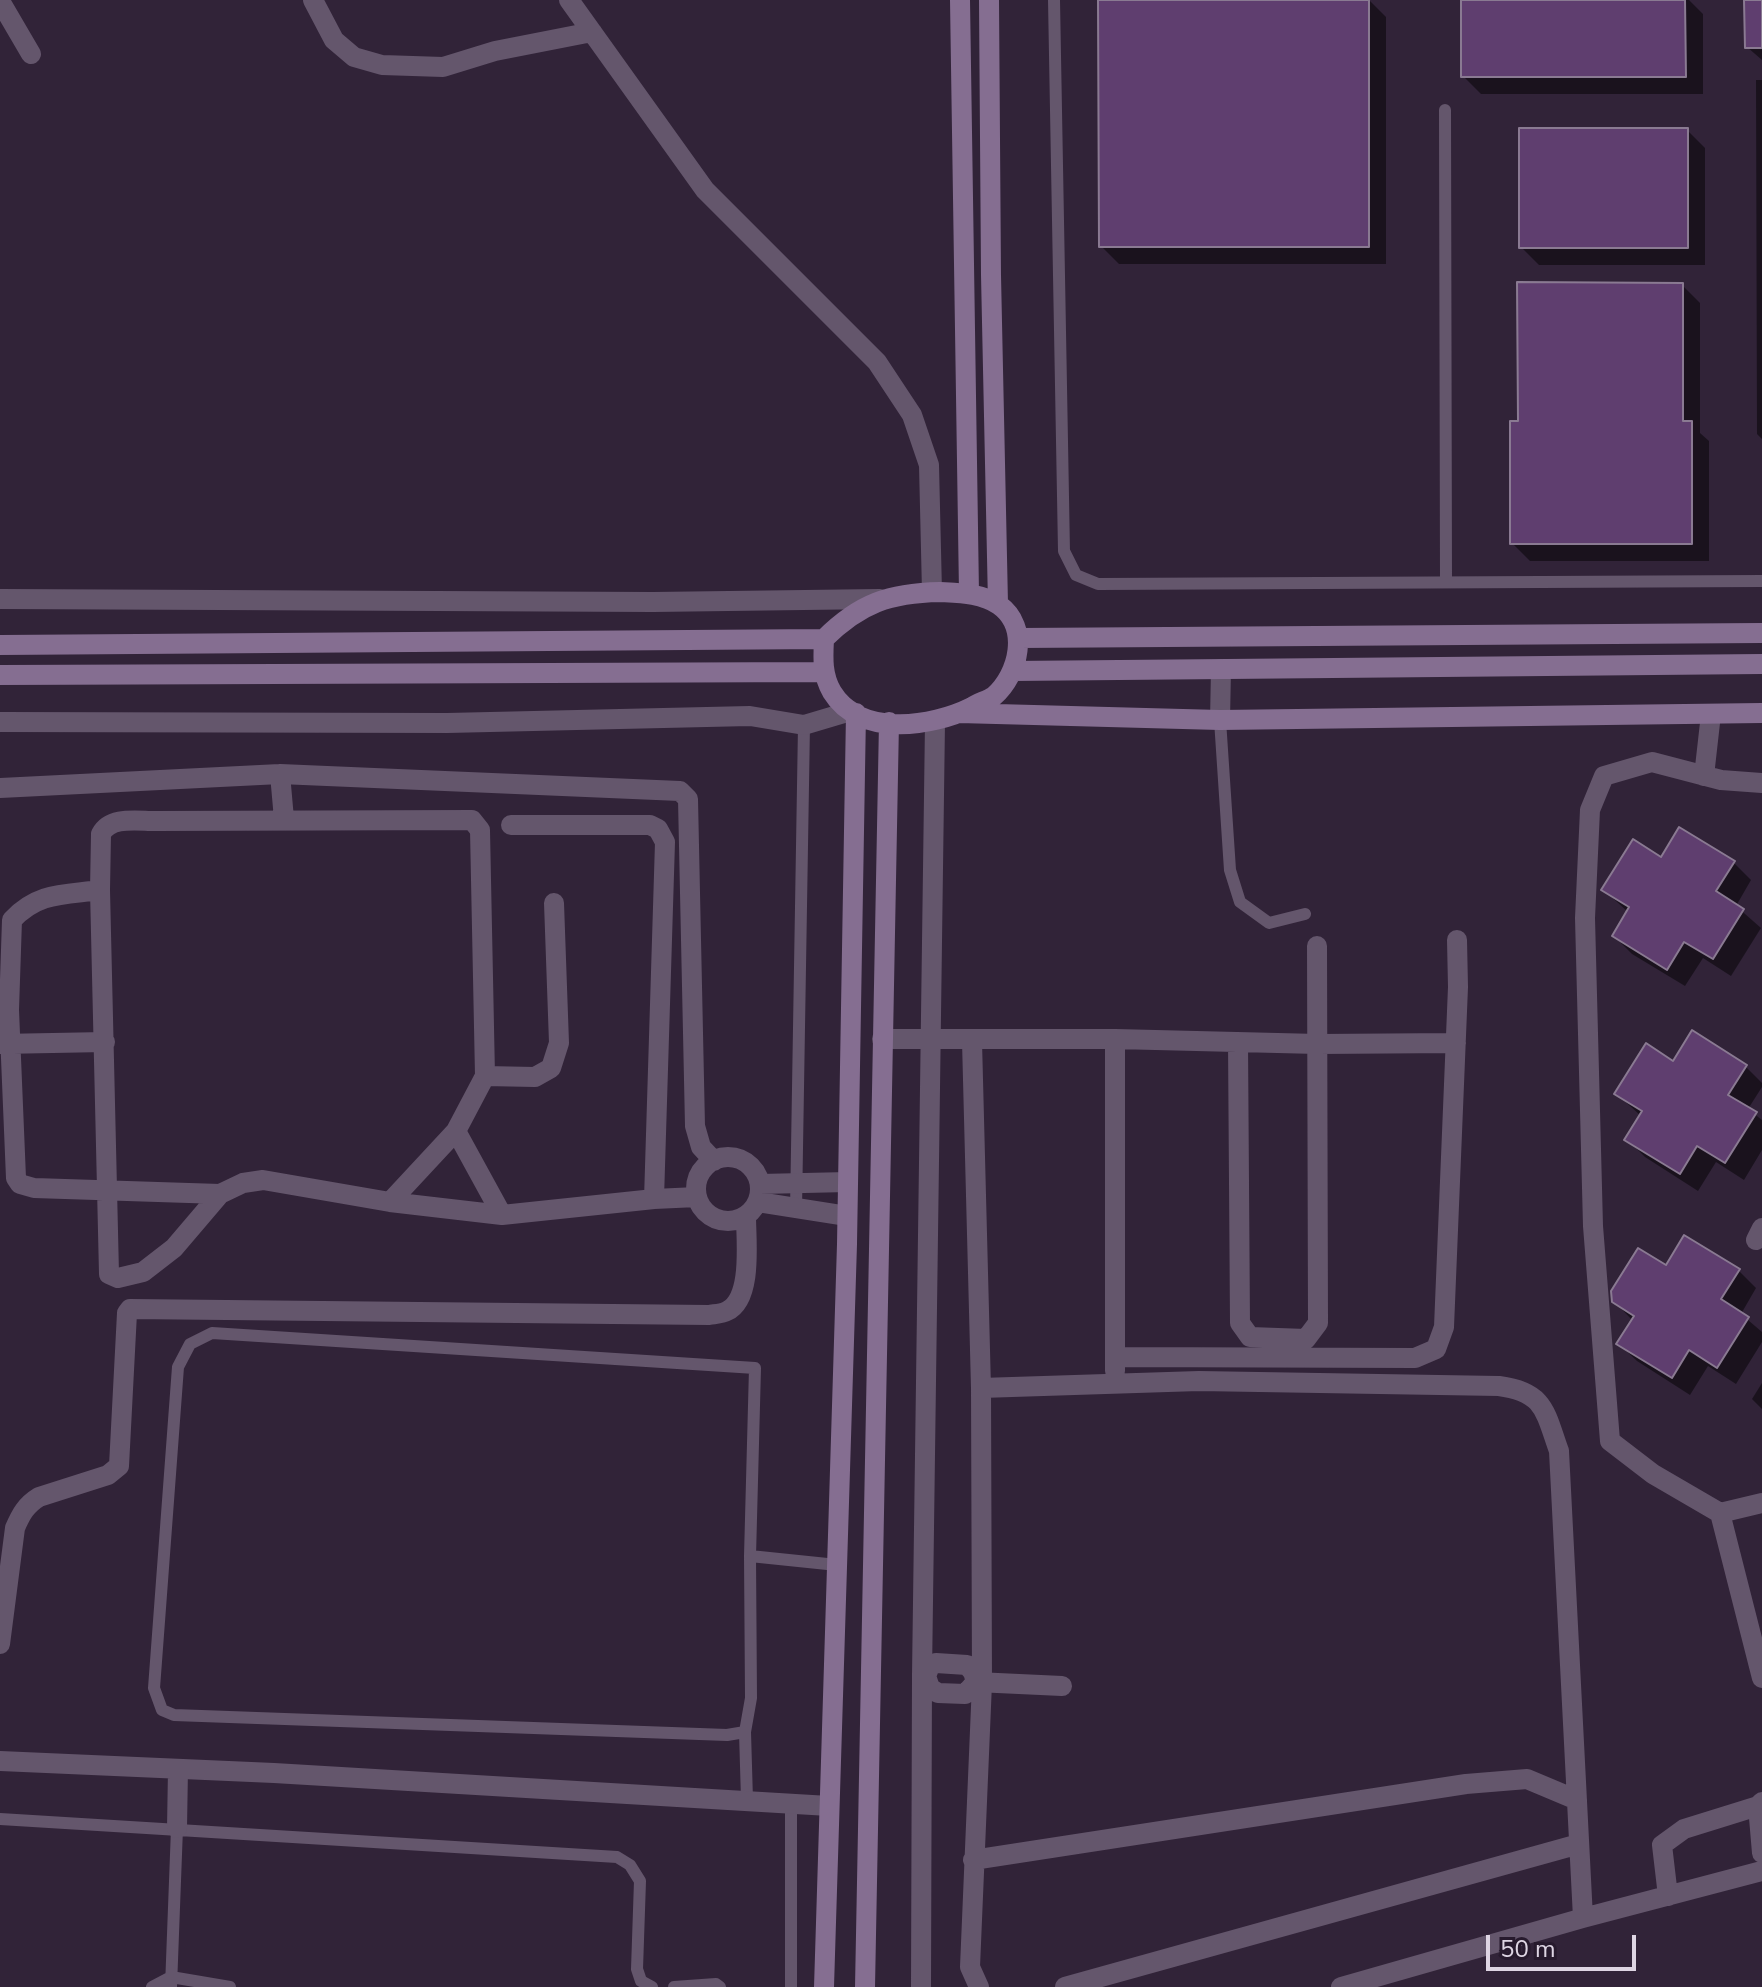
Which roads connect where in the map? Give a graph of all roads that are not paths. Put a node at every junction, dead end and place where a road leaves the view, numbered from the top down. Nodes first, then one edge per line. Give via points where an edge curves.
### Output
1 (313, 0) edge
2 (569, 0) edge
3 (960, 0) edge
4 (989, 0) edge
5 (1054, 0) edge
6 (0, 1) edge
7 (592, 32) junction
8 (31, 54) dead end
9 (1445, 110) dead end
10 (1762, 581) edge
11 (1446, 582) junction
12 (932, 592) junction
13 (969, 593) junction
14 (0, 599) edge
15 (880, 599) junction
16 (998, 604) junction
17 (1762, 633) edge
18 (1019, 638) junction
19 (824, 639) junction
20 (0, 645) edge
21 (1762, 664) edge
22 (1221, 669) junction
23 (1012, 671) junction
24 (823, 672) junction
25 (0, 675) edge
26 (853, 712) junction
27 (959, 713) junction
28 (1762, 713) edge
29 (1711, 714) junction
30 (1220, 720) junction
31 (0, 722) edge
32 (889, 722) junction
33 (935, 722) junction
34 (804, 725) junction
35 (280, 774) junction
36 (1704, 776) junction
37 (1762, 783) edge
38 (0, 788) edge
39 (284, 819) junction
40 (511, 825) dead end
41 (100, 890) junction
42 (554, 903) dead end
43 (1305, 914) dead end
44 (1457, 940) dead end
45 (1317, 946) dead end
46 (882, 1039) junction
47 (1115, 1039) junction
48 (930, 1040) junction
49 (972, 1041) junction
50 (105, 1042) junction
51 (1238, 1042) junction
52 (1456, 1043) junction
53 (5, 1044) edge
54 (1318, 1044) junction
55 (485, 1076) junction
56 (456, 1131) junction
57 (714, 1161) junction
58 (848, 1182) junction
59 (797, 1183) junction
60 (107, 1189) junction
61 (220, 1194) junction
62 (697, 1197) junction
63 (654, 1199) junction
64 (754, 1201) junction
65 (390, 1202) junction
66 (796, 1209) junction
67 (502, 1215) junction
68 (847, 1216) junction
69 (134, 1274) junction
70 (138, 1308) junction
71 (1116, 1357) junction
72 (1113, 1383) junction
73 (981, 1388) junction
74 (1762, 1503) edge
75 (1720, 1513) junction
76 (750, 1556) junction
77 (837, 1565) junction
78 (836, 1599) junction
79 (872, 1604) junction
80 (0, 1644) edge
81 (924, 1675) junction
82 (1762, 1678) edge
83 (979, 1683) junction
84 (1062, 1686) dead end
85 (745, 1732) junction
86 (0, 1761) edge
87 (178, 1769) junction
88 (747, 1800) junction
89 (1577, 1800) junction
90 (791, 1803) junction
91 (1760, 1804) edge
92 (829, 1806) junction
93 (0, 1819) edge
94 (177, 1828) junction
95 (1579, 1844) junction
96 (1762, 1853) edge
97 (973, 1860) junction
98 (1762, 1871) edge
99 (1668, 1896) junction
100 (1583, 1918) junction
101 (171, 1982) edge
102 (152, 1987) edge
103 (230, 1987) edge
104 (652, 1987) edge
105 (674, 1987) edge
106 (720, 1987) edge
107 (791, 1987) edge
108 (824, 1987) edge
109 (865, 1987) edge
110 (921, 1987) edge
111 (979, 1987) edge
112 (1065, 1987) edge
113 (1341, 1987) edge

1 - 7 street via 334,40 354,57 382,65 443,67
2 - 7 street
3 - 13 street
4 - 16 street
5 - 11 lane via 1064,551 1076,575 1098,584
6 - 8 street
7 - 12 street via 705,190 877,362 912,415 929,465
9 - 11 lane
10 - 11 lane
12 - 13 street
12 - 15 street
13 - 16 street
14 - 15 street
15 - 19 street via 843,620
16 - 18 street
17 - 18 street
18 - 23 street
19 - 20 street
19 - 24 street
21 - 22 street
22 - 23 street
22 - 30 street
23 - 27 street via 994,696
24 - 25 street
24 - 26 street via 833,694
26 - 32 street
26 - 34 street
26 - 58 street
27 - 30 street
27 - 33 street
28 - 29 street
29 - 30 street
29 - 36 street
30 - 43 lane via 1230,870 1240,902 1269,923
31 - 34 street via 447,723 750,716
32 - 33 street
32 - 46 street
33 - 48 street
34 - 59 lane
35 - 38 street
35 - 39 street
35 - 57 street via 675,789 685,794 695,1126 701,1147
36 - 37 street
36 - 75 street via 1652,762 1604,776 1590,810 1585,918 1593,1226 1610,1441 1653,1474
39 - 41 street via 112,822 101,834
39 - 55 street via 478,824
40 - 63 street via 650,825 663,835
41 - 50 street
41 - 53 street via 43,898 12,920
42 - 55 street via 559,1043 555,1058 551,1068 535,1077
44 - 52 street
45 - 54 street
46 - 48 street
46 - 79 street
47 - 49 street
47 - 51 street
47 - 71 street
48 - 49 street
48 - 81 street
49 - 73 street
50 - 53 street
50 - 60 street
51 - 54 street
51 - 54 street via 1240,1323 1250,1337 1306,1339 1318,1323
52 - 54 street
52 - 71 street via 1444,1327 1436,1349 1415,1358
53 - 60 street via 20,1184
55 - 56 street
56 - 65 street
56 - 67 street
57 - 62 street via 699,1176
57 - 64 street via 743,1161 757,1174
58 - 59 street
58 - 68 street
59 - 64 street
59 - 66 lane
60 - 61 street
60 - 69 street via 109,1274
61 - 65 street via 263,1180
61 - 69 street via 174,1248
62 - 63 street
62 - 64 street via 717,1219 726,1221
63 - 67 street
64 - 66 street
64 - 70 street via 744,1287 728,1311 709,1315
65 - 67 street
66 - 68 street
68 - 77 street
69 - 70 street
70 - 80 street via 127,1313 119,1466 108,1475 39,1497 21,1515
71 - 72 street
72 - 73 street
72 - 89 street via 1499,1386 1522,1389 1539,1401 1559,1451
73 - 83 street
74 - 75 street
75 - 82 street
76 - 77 lane
76 - 85 lane via 751,1698
76 - 85 lane via 755,1368 212,1333 190,1344 178,1367 154,1688 162,1710 174,1715 711,1735
77 - 78 street
78 - 79 street
78 - 92 street
79 - 109 street
81 - 83 street via 938,1693 965,1694
81 - 110 street
83 - 84 street
83 - 97 street
85 - 88 lane
86 - 87 street
87 - 88 street
87 - 94 street
88 - 90 street
89 - 95 street
89 - 97 street via 1527,1779 1466,1784
90 - 92 street
90 - 107 lane
91 - 96 street
91 - 99 street via 1684,1829 1662,1845
92 - 108 street
93 - 94 lane
94 - 101 lane
94 - 104 lane via 617,1857 640,1881 637,1969 641,1981
95 - 100 street
95 - 112 street
97 - 111 street via 970,1967
98 - 99 street
99 - 100 street
100 - 113 street
101 - 102 lane
101 - 103 lane
105 - 106 lane

